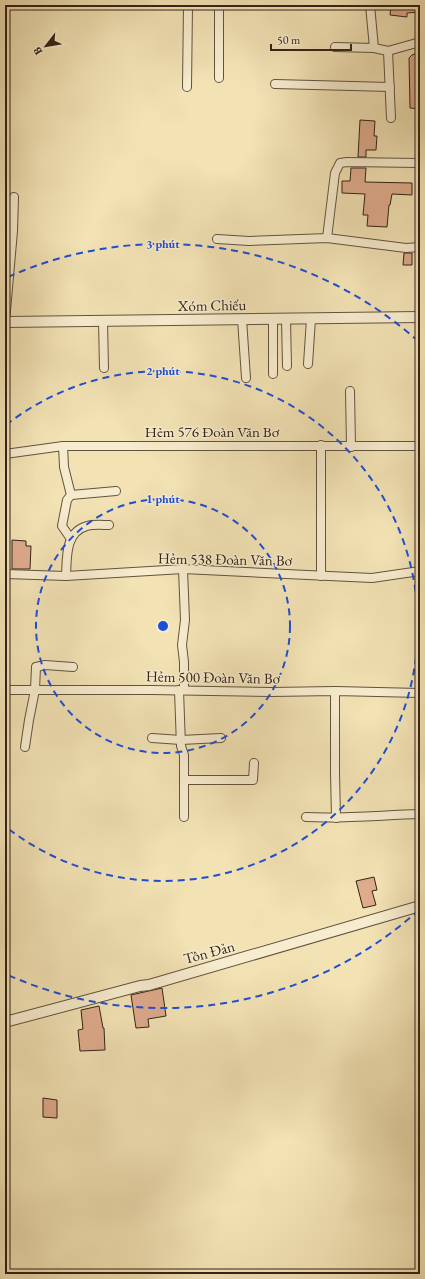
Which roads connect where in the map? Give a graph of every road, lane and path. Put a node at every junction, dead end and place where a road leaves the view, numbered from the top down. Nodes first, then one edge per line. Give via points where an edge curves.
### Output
1 (188, 5) edge
2 (219, 5) edge
3 (370, 5) edge
4 (420, 42) edge
5 (335, 47) dead end
6 (374, 48) junction
7 (388, 51) junction
8 (219, 78) dead end
9 (274, 84) dead end
10 (390, 87) junction
11 (187, 88) dead end
12 (391, 118) dead end
13 (420, 163) edge
14 (14, 197) dead end
15 (327, 238) junction
16 (217, 239) dead end
17 (420, 247) edge
18 (420, 318) edge
19 (242, 319) junction
20 (273, 319) junction
21 (286, 319) junction
22 (311, 319) junction
23 (103, 321) junction
24 (5, 322) edge
25 (308, 364) dead end
26 (287, 366) dead end
27 (104, 368) dead end
28 (273, 374) dead end
29 (246, 378) dead end
30 (350, 391) dead end
31 (320, 445) junction
32 (63, 446) junction
33 (420, 446) edge
34 (351, 447) junction
35 (5, 454) edge
36 (116, 491) dead end
37 (71, 495) junction
38 (109, 525) dead end
39 (71, 539) junction
40 (183, 569) junction
41 (420, 571) edge
42 (5, 574) edge
43 (66, 576) junction
44 (321, 576) junction
45 (73, 667) dead end
46 (5, 690) edge
47 (35, 690) junction
48 (181, 690) junction
49 (335, 691) junction
50 (420, 693) edge
51 (152, 738) dead end
52 (221, 738) dead end
53 (181, 740) junction
54 (25, 747) dead end
55 (254, 763) dead end
56 (184, 780) junction
57 (420, 814) edge
58 (184, 817) dead end
59 (306, 817) dead end
60 (336, 818) junction
61 (420, 906) edge
62 (5, 1022) edge

1 - 11 street
2 - 8 street
3 - 6 street
4 - 7 street
5 - 6 street
6 - 7 street
7 - 10 street
9 - 10 street
10 - 12 street
13 - 15 street via 340,164 335,173
14 - 24 street
15 - 16 street via 249,241
15 - 17 street via 406,248
18 - 22 street, Xóm Chiếu
19 - 20 street, Xóm Chiếu
19 - 23 street, Xóm Chiếu
19 - 29 street
20 - 21 street, Xóm Chiếu
20 - 28 street
21 - 22 street, Xóm Chiếu
21 - 26 street
22 - 25 street
23 - 24 street, Xóm Chiếu
23 - 27 street
30 - 34 street
31 - 32 street, Hẻm 576 Đoàn Văn Bơ
31 - 34 street, Hẻm 576 Đoàn Văn Bơ
31 - 44 street
32 - 35 street, Hẻm 576 Đoàn Văn Bơ
32 - 37 street via 64,467
33 - 34 street, Hẻm 576 Đoàn Văn Bơ
36 - 37 street
37 - 39 street via 67,500 62,526
38 - 39 street via 88,526 74,532
39 - 43 street via 68,544
40 - 43 street, Hẻm 538 Đoàn Văn Bơ
40 - 44 street, Hẻm 538 Đoàn Văn Bơ
40 - 48 street via 185,620
41 - 44 street, Hẻm 538 Đoàn Văn Bơ via 372,578
42 - 43 street, Hẻm 538 Đoàn Văn Bơ
45 - 47 street via 36,667
46 - 47 street, Hẻm 500 Đoàn Văn Bơ
47 - 48 street, Hẻm 500 Đoàn Văn Bơ
47 - 54 street
48 - 49 street, Hẻm 500 Đoàn Văn Bơ
48 - 53 street
49 - 50 street, Hẻm 500 Đoàn Văn Bơ
49 - 60 street
51 - 53 street
52 - 53 street
53 - 56 street
55 - 56 street via 253,780
56 - 58 street
57 - 60 street
59 - 60 street
61 - 62 street, Tôn Đản via 149,985

